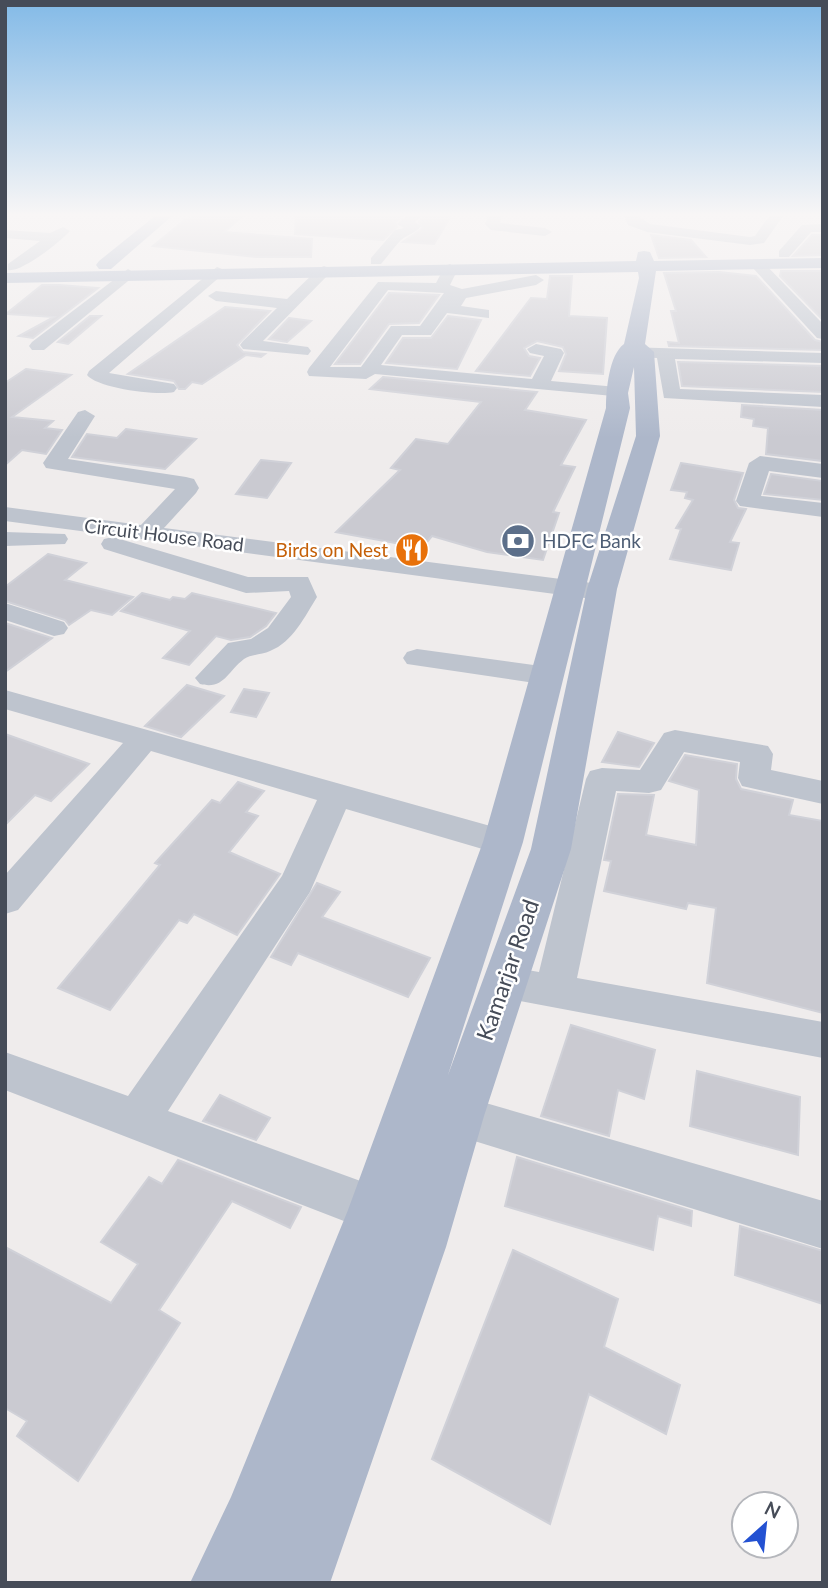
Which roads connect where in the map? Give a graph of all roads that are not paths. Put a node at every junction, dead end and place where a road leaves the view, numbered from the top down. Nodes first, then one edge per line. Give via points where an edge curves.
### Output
1 (109, 290) edge
2 (196, 290) edge
3 (225, 290) edge
4 (303, 290) edge
5 (380, 290) edge
6 (456, 290) edge
7 (476, 290) edge
8 (644, 290) edge
9 (782, 290) edge
10 (289, 304) junction
11 (483, 314) dead end
12 (823, 334) edge
13 (38, 346) dead end
14 (397, 346) dead end
15 (536, 349) dead end
16 (302, 351) dead end
17 (473, 357) dead end
18 (823, 358) edge
19 (639, 366) junction
20 (380, 370) junction
21 (461, 378) junction
22 (539, 385) junction
23 (167, 388) dead end
24 (366, 391) dead end
25 (823, 404) edge
26 (85, 416) dead end
27 (823, 471) edge
28 (823, 510) edge
29 (5, 514) edge
30 (147, 533) junction
31 (5, 539) edge
32 (325, 556) junction
33 (299, 583) junction
34 (587, 590) junction
35 (5, 611) edge
36 (54, 628) dead end
37 (417, 658) dead end
38 (548, 676) junction
39 (210, 678) dead end
40 (5, 699) edge
41 (145, 738) junction
42 (823, 793) edge
43 (336, 794) junction
44 (503, 842) junction
45 (5, 900) edge
46 (504, 982) junction
47 (554, 991) junction
48 (823, 1040) edge
49 (5, 1071) edge
50 (458, 1116) junction
51 (137, 1120) junction
52 (376, 1210) junction
53 (823, 1225) edge
54 (424, 1226) junction
55 (238, 1578) edge
56 (295, 1583) edge

1 - 13 street
2 - 23 street via 96,375
3 - 10 street via 216,296
4 - 10 street
5 - 6 street via 316,372 366,373 397,330 425,331
7 - 11 street via 460,294 452,309
8 - 19 main road
9 - 12 street
10 - 16 street via 249,345
14 - 20 street
15 - 22 street via 555,353
17 - 21 street
18 - 19 street
19 - 22 street
19 - 25 street
19 - 25 street via 671,394
19 - 34 main road via 618,408
20 - 21 street
20 - 24 street
21 - 22 street
26 - 30 street via 54,459 59,466 186,484 188,488
27 - 28 street via 760,463 748,501
29 - 30 street, Circuit House Road
30 - 32 street, Circuit House Road
31 - 33 street via 104,541 246,585
32 - 33 street
32 - 34 street, Circuit House Road
33 - 39 street via 304,597 282,630 257,650 239,649
34 - 38 main road
34 - 46 main road, Kamarjar Road via 551,849
35 - 36 street
37 - 38 street
38 - 44 main road
40 - 41 street
41 - 43 street
41 - 45 street
42 - 47 street via 754,778 757,754 675,740 649,782 602,779
43 - 44 street
43 - 51 street via 297,882
44 - 52 main road
46 - 47 street
46 - 50 main road, Kamarjar Road
47 - 48 street
49 - 51 street
50 - 53 street
50 - 54 main road, Kamarjar Road
51 - 52 street
52 - 54 street
52 - 55 main road via 255,1520
54 - 56 main road, Kamarjar Road

